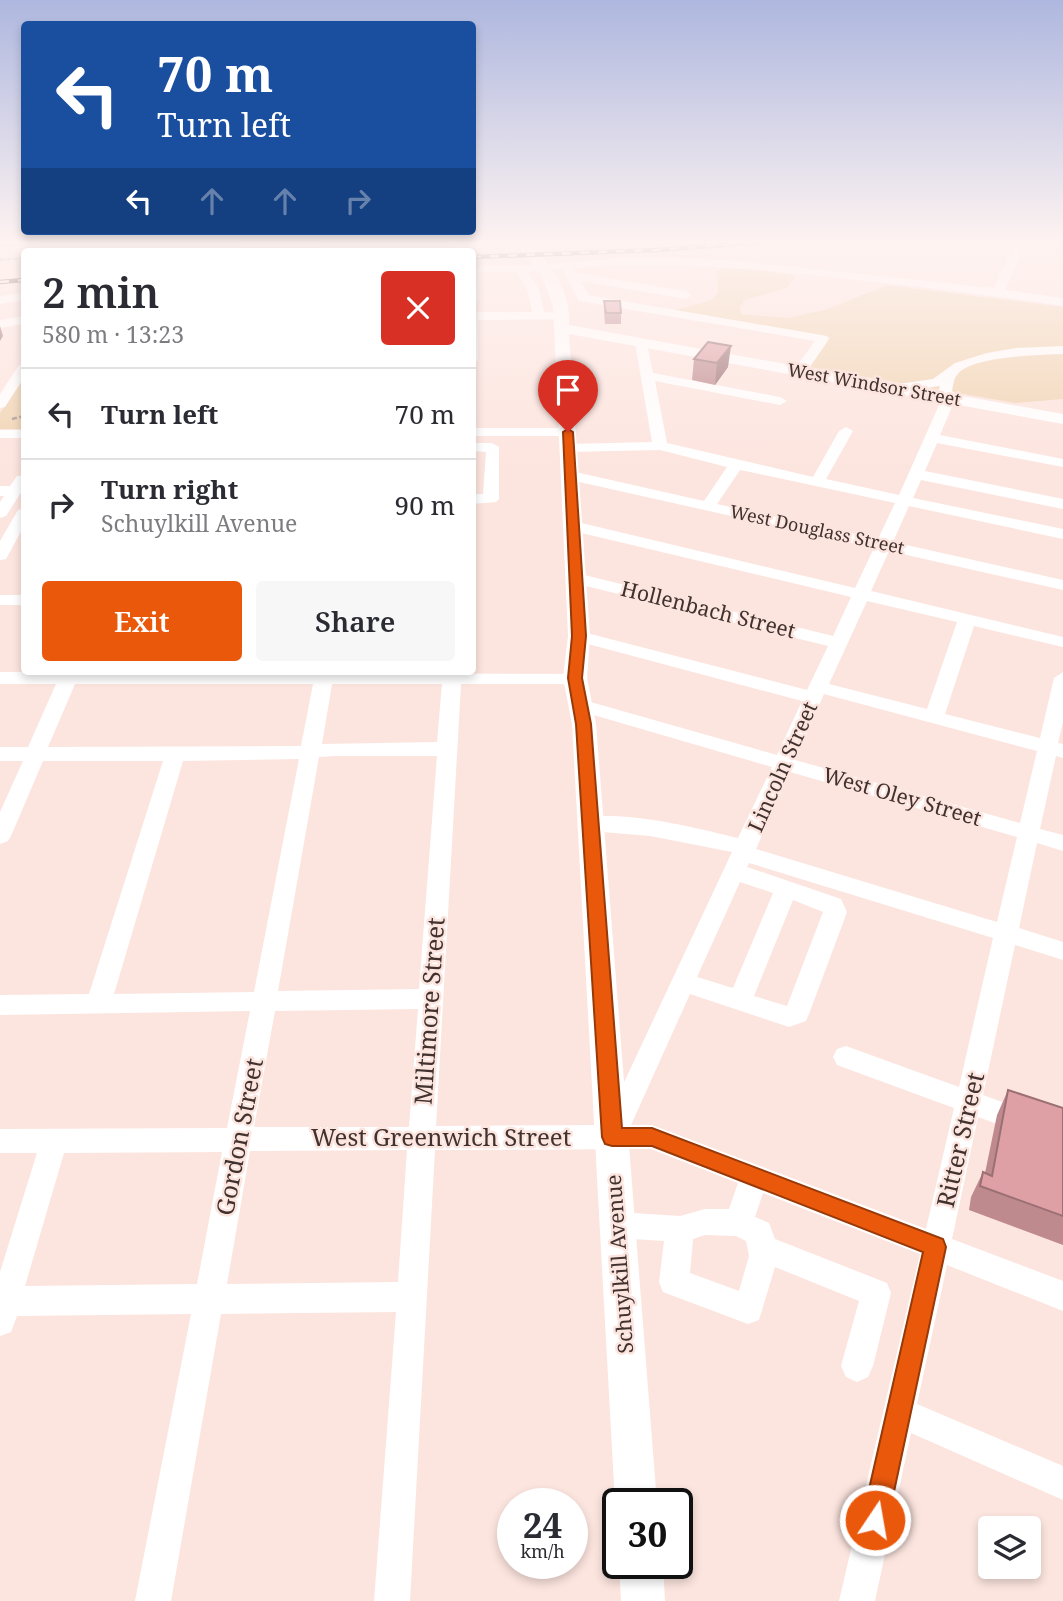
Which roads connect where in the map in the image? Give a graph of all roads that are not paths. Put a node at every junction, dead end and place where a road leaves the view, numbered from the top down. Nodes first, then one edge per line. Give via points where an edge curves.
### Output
1 (492, 317) edge
2 (693, 317) edge
3 (553, 319) junction
4 (21, 320) edge
5 (0, 324) edge
6 (641, 343) junction
7 (1063, 350) edge
8 (1063, 356) edge
9 (800, 371) junction
10 (21, 372) edge
11 (950, 374) junction
12 (647, 376) junction
13 (897, 388) junction
14 (957, 389) junction
15 (780, 401) dead end
16 (0, 404) edge
17 (1063, 419) edge
18 (846, 431) dead end
19 (476, 432) edge
20 (0, 434) edge
21 (21, 434) edge
22 (932, 438) junction
23 (568, 440) junction
24 (660, 446) junction
25 (476, 447) edge
26 (1063, 463) edge
27 (737, 464) junction
28 (916, 474) junction
29 (570, 476) junction
30 (0, 479) edge
31 (817, 482) junction
32 (15, 485) edge
33 (1010, 489) junction
34 (1063, 495) edge
35 (476, 499) edge
36 (904, 500) junction
37 (1063, 504) edge
38 (708, 506) junction
39 (0, 513) edge
40 (21, 517) edge
41 (1000, 520) junction
42 (573, 526) junction
43 (7, 533) edge
44 (1063, 534) edge
45 (884, 545) junction
46 (0, 555) edge
47 (576, 578) junction
48 (1063, 585) edge
49 (861, 595) junction
50 (0, 600) edge
51 (21, 600) edge
52 (967, 620) junction
53 (579, 636) junction
54 (1063, 642) edge
55 (839, 643) junction
56 (70, 675) edge
57 (325, 675) edge
58 (452, 675) edge
59 (0, 678) edge
60 (575, 678) junction
61 (1063, 678) edge
62 (817, 692) junction
63 (580, 705) junction
64 (934, 717) junction
65 (447, 749) junction
66 (1055, 749) edge
67 (311, 752) junction
68 (0, 754) edge
69 (35, 755) junction
70 (175, 755) junction
71 (784, 764) junction
72 (591, 824) junction
73 (1028, 833) junction
74 (0, 836) edge
75 (1063, 843) edge
76 (741, 857) junction
77 (786, 888) junction
78 (1006, 933) junction
79 (1063, 951) edge
80 (684, 982) junction
81 (431, 999) junction
82 (740, 1001) junction
83 (265, 1002) junction
84 (98, 1004) junction
85 (0, 1005) edge
86 (846, 1057) dead end
87 (970, 1103) junction
88 (1063, 1136) edge
89 (612, 1137) junction
90 (422, 1138) junction
91 (239, 1139) junction
92 (0, 1141) edge
93 (54, 1141) junction
94 (754, 1177) junction
95 (738, 1223) junction
96 (617, 1225) junction
97 (680, 1229) junction
98 (935, 1247) junction
99 (762, 1248) junction
100 (1063, 1296) edge
101 (412, 1297) junction
102 (209, 1298) junction
103 (2, 1307) edge
104 (857, 1366) dead end
105 (899, 1412) junction
106 (1063, 1483) edge
107 (635, 1488) edge
108 (642, 1579) edge
109 (153, 1601) edge
110 (393, 1601) edge
111 (643, 1601) edge
112 (857, 1601) edge

1 - 3 street, West Windsor Street
2 - 9 street via 823,339
3 - 6 main road, West Windsor Street
3 - 23 main road, Schuylkill Avenue
4 - 5 street
6 - 9 main road, West Windsor Street
6 - 12 street
7 - 11 street via 987,357
8 - 14 street via 1006,360 975,371
9 - 13 main road, West Windsor Street
10 - 16 street
11 - 13 street via 937,383
11 - 14 street, Lincoln Street via 945,392
12 - 15 street
12 - 24 street
13 - 14 main road, West Windsor Street
14 - 17 main road, West Windsor Street
14 - 22 street, Lincoln Street
18 - 31 street
19 - 23 street
20 - 21 street
22 - 26 street
22 - 28 street, Lincoln Street
23 - 24 street
23 - 29 main road, Schuylkill Avenue
24 - 27 street
25 - 35 street via 492,447 493,452 491,499
27 - 31 street
27 - 38 street
28 - 33 street
28 - 36 street, Lincoln Street
29 - 38 street, West Douglass Street
29 - 42 main road, Schuylkill Avenue
30 - 32 street
31 - 36 street
32 - 39 street
33 - 34 street
33 - 37 street
33 - 41 street
36 - 41 street
36 - 45 street, Lincoln Street
38 - 45 street, West Douglass Street
40 - 43 street
41 - 44 street
42 - 47 main road, Schuylkill Avenue
42 - 49 street
43 - 46 street
45 - 48 street, West Douglass Street
45 - 49 street, Lincoln Street
47 - 53 main road, Schuylkill Avenue
47 - 55 street, Hollenbach Street
49 - 52 street
49 - 55 street, Lincoln Street
50 - 51 street
52 - 54 street
52 - 64 street
53 - 60 main road, Schuylkill Avenue
53 - 62 street
55 - 62 street, Lincoln Street
56 - 59 street
56 - 69 street
57 - 67 street, Gordon Street
58 - 60 street
58 - 65 street, Miltimore Street
60 - 63 main road, Schuylkill Avenue
61 - 66 street, Ritter Street
62 - 64 street
62 - 71 street, Lincoln Street
63 - 71 street, West Oley Street
63 - 72 main road, Schuylkill Avenue
64 - 66 street
65 - 67 street
65 - 81 street, Miltimore Street
66 - 73 street, Ritter Street
67 - 70 street
67 - 83 street, Gordon Street
68 - 69 street
69 - 70 street
69 - 74 street
70 - 84 street
71 - 73 street, West Oley Street
71 - 76 street, Lincoln Street
72 - 76 street via 699,835
72 - 89 main road, Schuylkill Avenue
73 - 75 street, West Oley Street
73 - 78 street, Ritter Street
76 - 77 street
76 - 78 street
76 - 80 street, Lincoln Street
77 - 82 street
77 - 82 street via 828,902 835,912 797,1014 789,1017
78 - 79 street
78 - 87 street, Ritter Street
80 - 82 street
80 - 89 street, Lincoln Street
81 - 83 street
81 - 90 street, Miltimore Street
83 - 84 street
83 - 91 street, Gordon Street
84 - 85 street
86 - 87 street
87 - 88 street
87 - 98 street, Ritter Street
89 - 90 street, West Greenwich Street
89 - 94 street, West Greenwich Street via 652,1137
89 - 96 main road, Schuylkill Avenue
90 - 91 street, West Greenwich Street
90 - 101 street, Miltimore Street
91 - 93 street, West Greenwich Street
91 - 102 street, Gordon Street
92 - 93 street, West Greenwich Street
93 - 103 street
94 - 95 street
94 - 98 street, West Greenwich Street
95 - 97 street via 705,1222
95 - 99 street via 759,1233
96 - 97 street
96 - 107 main road, Schuylkill Avenue
97 - 99 street via 674,1282 748,1309 764,1256
98 - 100 street, West Greenwich Street
98 - 105 street, Ritter Street
99 - 104 street via 876,1293
101 - 102 street
101 - 110 street, Miltimore Street
102 - 103 street
102 - 109 street, Gordon Street
105 - 106 street
105 - 112 street, Ritter Street
108 - 111 main road

